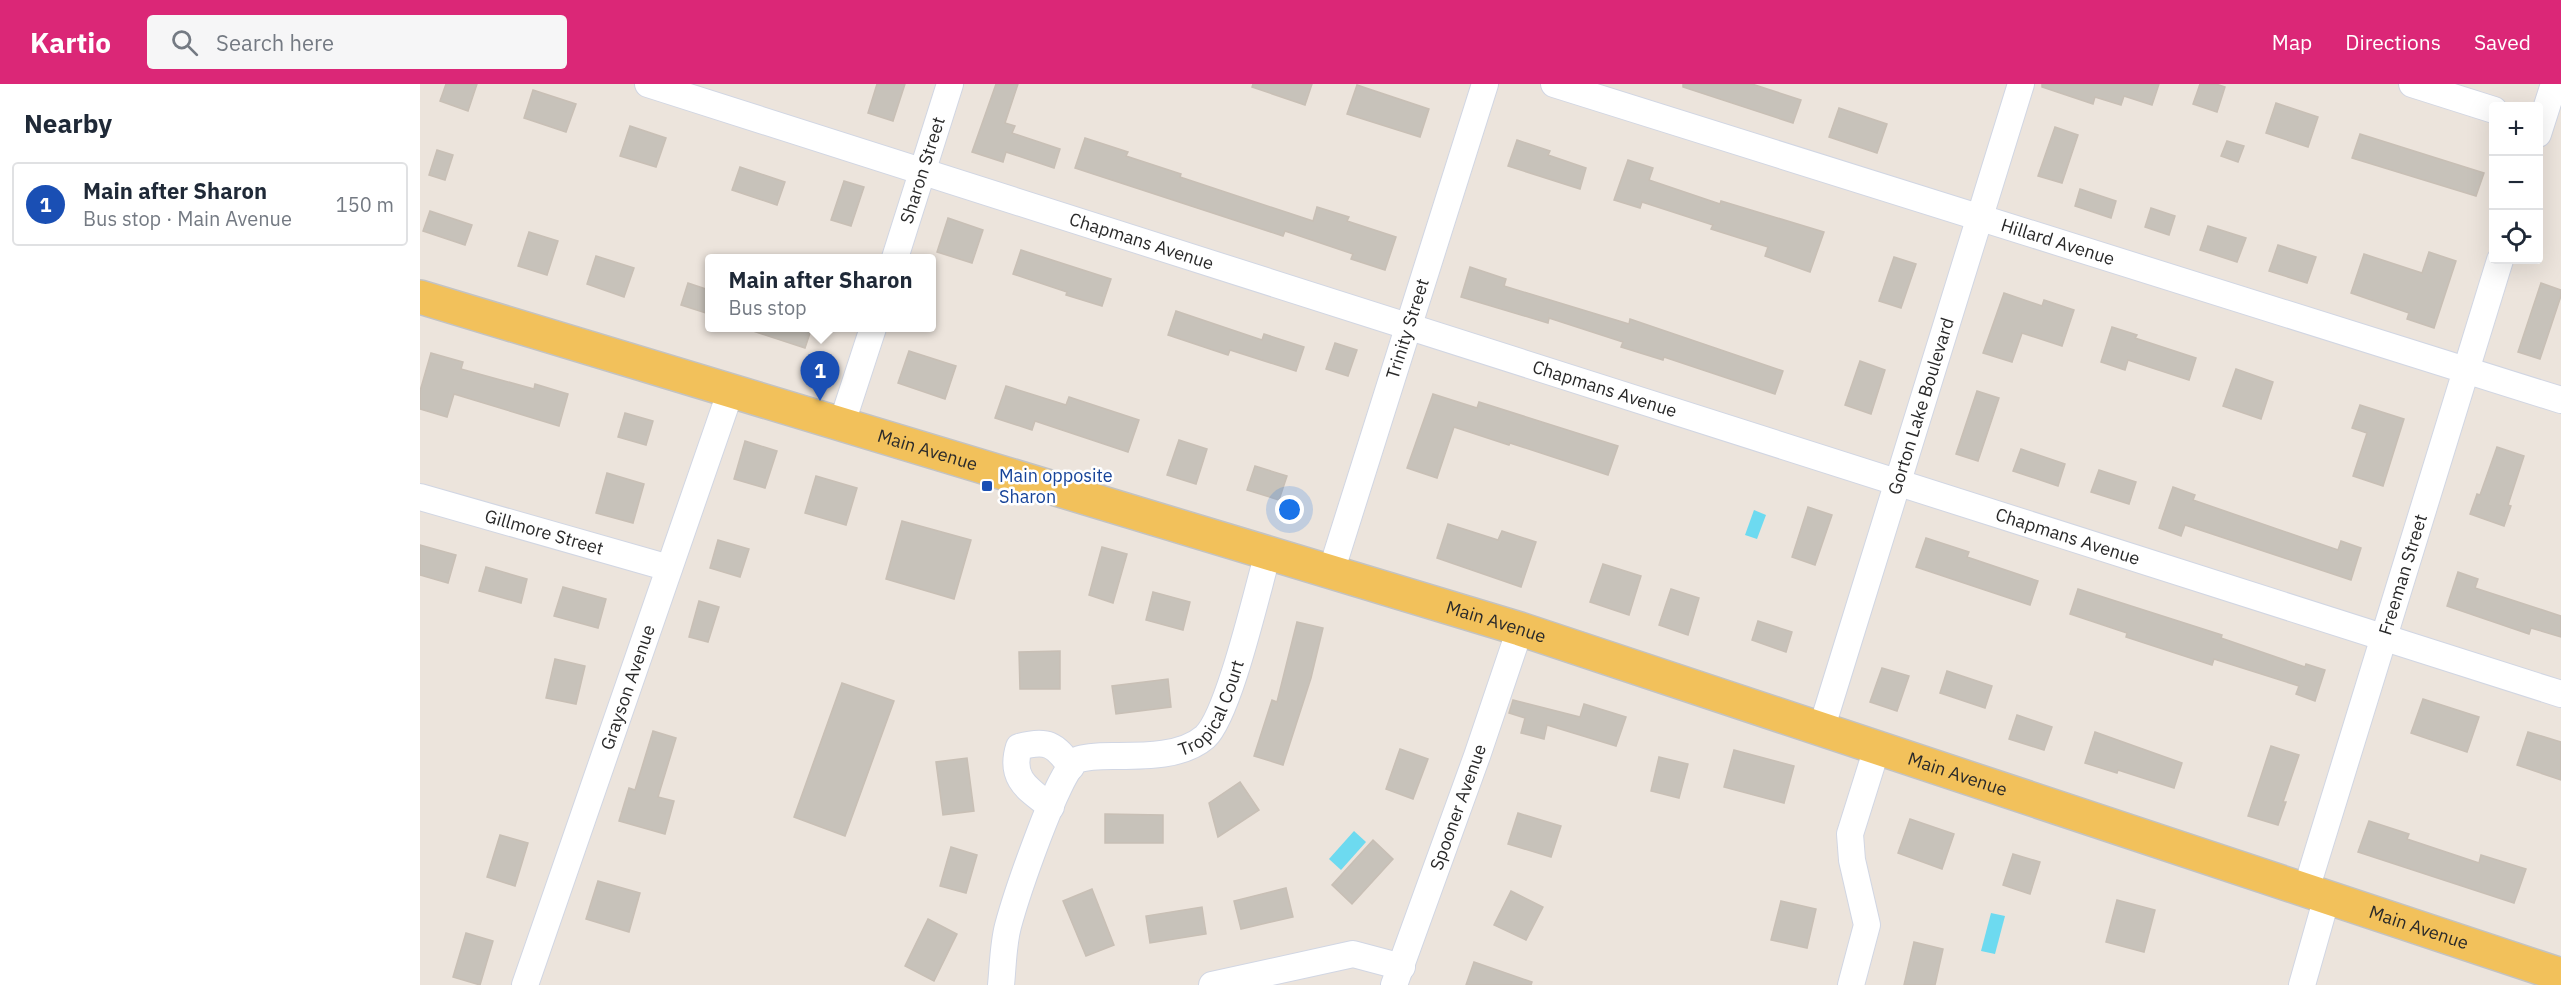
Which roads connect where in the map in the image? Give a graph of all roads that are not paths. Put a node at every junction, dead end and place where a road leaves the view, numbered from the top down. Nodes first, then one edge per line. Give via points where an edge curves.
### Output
1 (648, 84) edge
2 (950, 84) edge
3 (1485, 84) edge
4 (1554, 84) edge
5 (2021, 84) edge
6 (2412, 84) edge
7 (2554, 84) edge
8 (2489, 109) edge
9 (2545, 129) edge
10 (922, 171) junction
11 (1979, 218) junction
12 (896, 254) edge
13 (2499, 264) edge
14 (420, 297) edge
15 (1408, 326) junction
16 (871, 332) edge
17 (2466, 370) junction
18 (731, 390) junction
19 (2561, 400) edge
20 (842, 423) junction
21 (1898, 482) junction
22 (420, 497) edge
23 (1268, 553) junction
24 (669, 568) junction
25 (1331, 572) junction
26 (1520, 629) junction
27 (2384, 637) junction
28 (2561, 694) edge
29 (1821, 730) junction
30 (1877, 748) junction
31 (1071, 767) junction
32 (1051, 807) junction
33 (2317, 894) junction
34 (2561, 975) edge
35 (1398, 976) edge
36 (525, 985) edge
37 (1001, 985) edge
38 (1212, 985) edge
39 (1851, 985) edge
40 (2302, 985) edge

1 - 10 street, Chapmans Avenue
2 - 10 street, Sharon Street
3 - 15 street, Trinity Street
4 - 11 street, Hillard Avenue
5 - 11 street, Gorton Lake Boulevard
6 - 8 street
7 - 9 street
10 - 12 street, Sharon Street
10 - 15 street, Chapmans Avenue
11 - 17 street, Hillard Avenue
11 - 21 street, Gorton Lake Boulevard
13 - 17 street, Freeman Street
14 - 18 main road, Main Avenue
15 - 21 street, Chapmans Avenue
15 - 25 street, Trinity Street
16 - 20 street
17 - 19 street, Hillard Avenue
17 - 27 street, Freeman Street
18 - 20 main road, Main Avenue
18 - 24 street, Grayson Avenue
20 - 23 main road, Main Avenue
21 - 27 street, Chapmans Avenue
21 - 29 street, Gorton Lake Boulevard
22 - 24 street, Gillmore Street
23 - 25 main road, Main Avenue
23 - 31 street, Tropical Court via 1221,713 1205,736 1187,748 1147,755 1098,756 1077,760
24 - 36 street, Grayson Avenue
25 - 26 main road, Main Avenue
26 - 29 main road, Main Avenue
26 - 35 street, Spooner Avenue
27 - 28 street, Chapmans Avenue
27 - 33 street, Freeman Street
29 - 30 main road, Main Avenue
30 - 33 main road, Main Avenue
30 - 39 street via 1850,834 1867,925
31 - 32 street via 1064,774
31 - 32 street via 1058,749 1037,742 1019,747 1015,760 1020,780
32 - 37 street via 1007,928
33 - 34 main road, Main Avenue
33 - 40 street, Freeman Street
35 - 38 street via 1353,954

